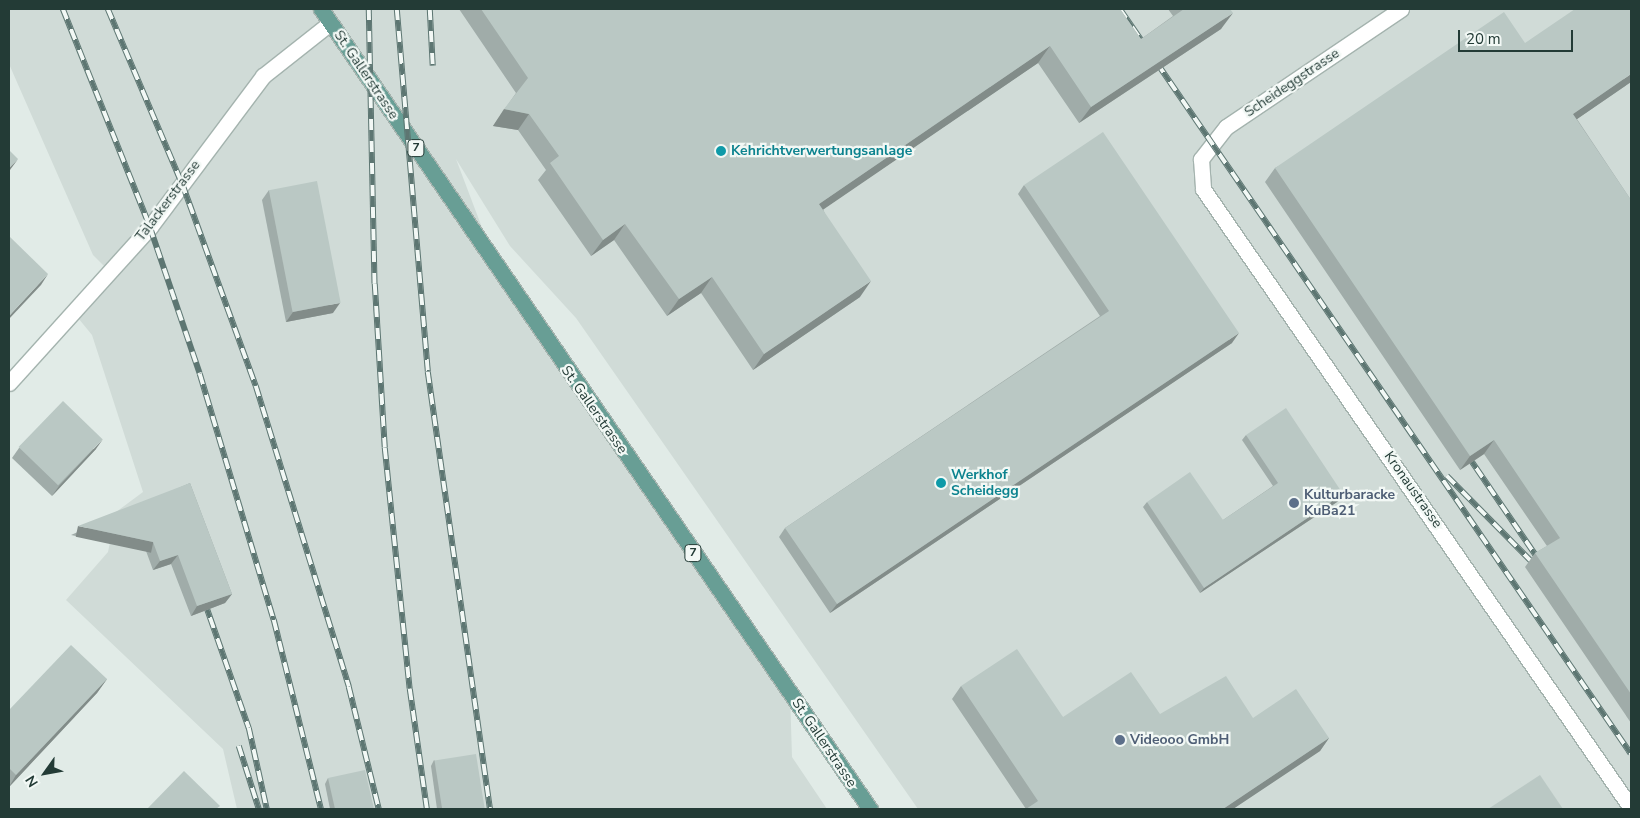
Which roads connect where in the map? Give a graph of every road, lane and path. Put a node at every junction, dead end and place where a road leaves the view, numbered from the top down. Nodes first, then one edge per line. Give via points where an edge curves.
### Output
1 (321, 9) edge
2 (1401, 9) edge
3 (330, 23) junction
4 (1199, 170) joint
5 (9, 383) edge
6 (1631, 808) edge
7 (870, 809) edge

1 - 3 main road, St. Gallerstrasse / 7
2 - 4 street, Scheideggstrasse via 1226,127 1205,149
3 - 5 street, Talackerstrasse via 263,76 150,227
3 - 7 main road, St. Gallerstrasse / 7
4 - 6 street, Kronaustrasse via 1203,189

